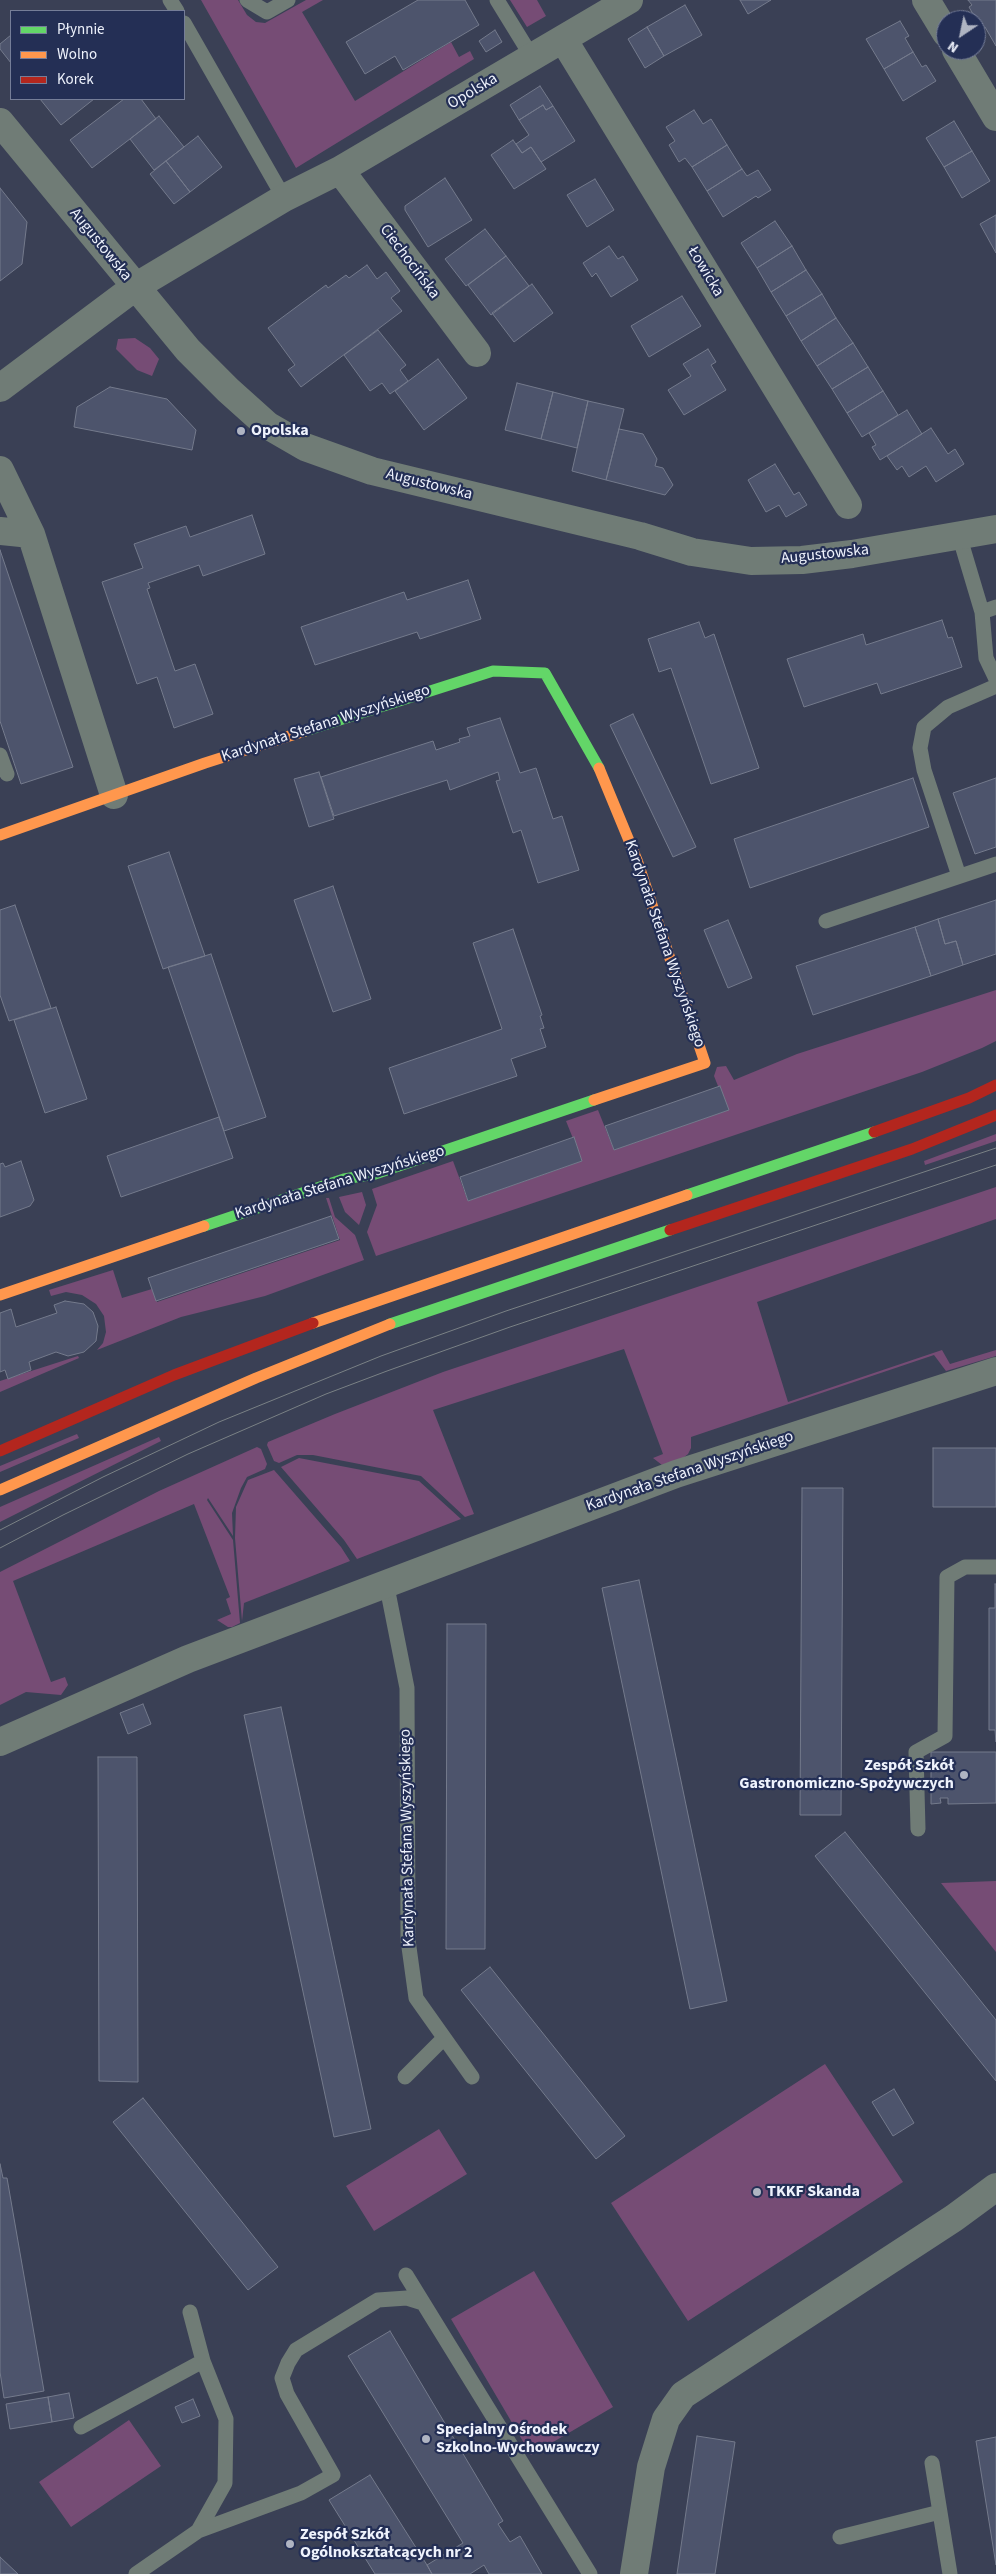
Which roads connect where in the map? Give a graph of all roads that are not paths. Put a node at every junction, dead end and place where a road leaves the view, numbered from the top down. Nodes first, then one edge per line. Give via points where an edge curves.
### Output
1 (247, 0) edge
2 (288, 0) edge
3 (497, 0) edge
4 (628, 0) edge
5 (926, 0) edge
6 (936, 16) edge
7 (185, 25) edge
8 (563, 39) junction
9 (532, 57) junction
10 (962, 60) edge
11 (996, 117) edge
12 (0, 122) edge
13 (340, 170) junction
14 (284, 198) junction
15 (134, 287) junction
16 (477, 353) dead end
17 (0, 388) edge
18 (0, 470) edge
19 (848, 505) dead end
20 (996, 529) edge
21 (0, 531) edge
22 (31, 534) junction
23 (959, 535) junction
24 (989, 609) edge
25 (996, 679) edge
26 (996, 686) edge
27 (0, 755) edge
28 (7, 774) dead end
29 (114, 795) junction
30 (0, 835) edge
31 (996, 864) edge
32 (959, 876) junction
33 (826, 921) dead end
34 (996, 1085) edge
35 (996, 1115) edge
36 (0, 1295) edge
37 (996, 1371) edge
38 (0, 1451) edge
39 (0, 1490) edge
40 (996, 1567) edge
41 (386, 1582) junction
42 (0, 1742) edge
43 (918, 1829) dead end
44 (443, 2039) junction
45 (405, 2077) dead end
46 (472, 2077) dead end
47 (996, 2187) edge
48 (406, 2275) dead end
49 (423, 2303) junction
50 (190, 2312) dead end
51 (203, 2361) junction
52 (81, 2427) dead end
53 (932, 2462) dead end
54 (940, 2512) junction
55 (198, 2531) junction
56 (840, 2537) dead end
57 (136, 2574) edge
58 (590, 2574) edge
59 (634, 2574) edge
60 (950, 2574) edge

1 - 2 lane via 267,12
3 - 9 lane
4 - 8 street, Opolska
5 - 6 street
7 - 14 lane
8 - 9 street, Opolska
8 - 19 street, Łowicka
9 - 13 street, Opolska
10 - 11 street
12 - 15 street, Augustowska
13 - 14 street, Opolska
13 - 16 street, Ciechocińska
14 - 15 street, Opolska
15 - 17 street
15 - 23 street, Augustowska via 188,350 267,425 305,447 372,471 640,536 692,552 751,561 802,560 852,554
18 - 22 street
20 - 23 street, Augustowska
21 - 22 street
22 - 29 street
23 - 24 lane
24 - 25 lane via 986,658
26 - 32 lane via 948,708 924,727 920,748 924,770
27 - 28 lane
29 - 30 main road, Kardynała Stefana Wyszyńskiego
29 - 36 main road, Kardynała Stefana Wyszyńskiego via 493,671 545,673 596,760 637,860 705,1064
31 - 32 lane
32 - 33 lane
34 - 38 main road via 907,1121 357,1306 174,1375
35 - 39 main road via 912,1149 372,1330
37 - 41 street, Kardynała Stefana Wyszyńskiego via 676,1474
40 - 43 lane via 965,1567 947,1577 945,1736 916,1752
41 - 42 street, Kardynała Stefana Wyszyńskiego via 188,1659
41 - 44 lane, Kardynała Stefana Wyszyńskiego via 407,1688 408,1940 416,1998
44 - 45 lane
44 - 46 lane, Kardynała Stefana Wyszyńskiego
47 - 59 street via 954,2218 683,2395 666,2419 651,2467
48 - 49 lane
49 - 55 lane via 407,2298 378,2300 296,2350 282,2378 287,2394 334,2475 301,2493
49 - 58 lane
50 - 51 lane
51 - 52 lane
51 - 55 lane via 226,2419 225,2483
53 - 54 lane
54 - 56 lane
54 - 60 lane
55 - 57 lane

